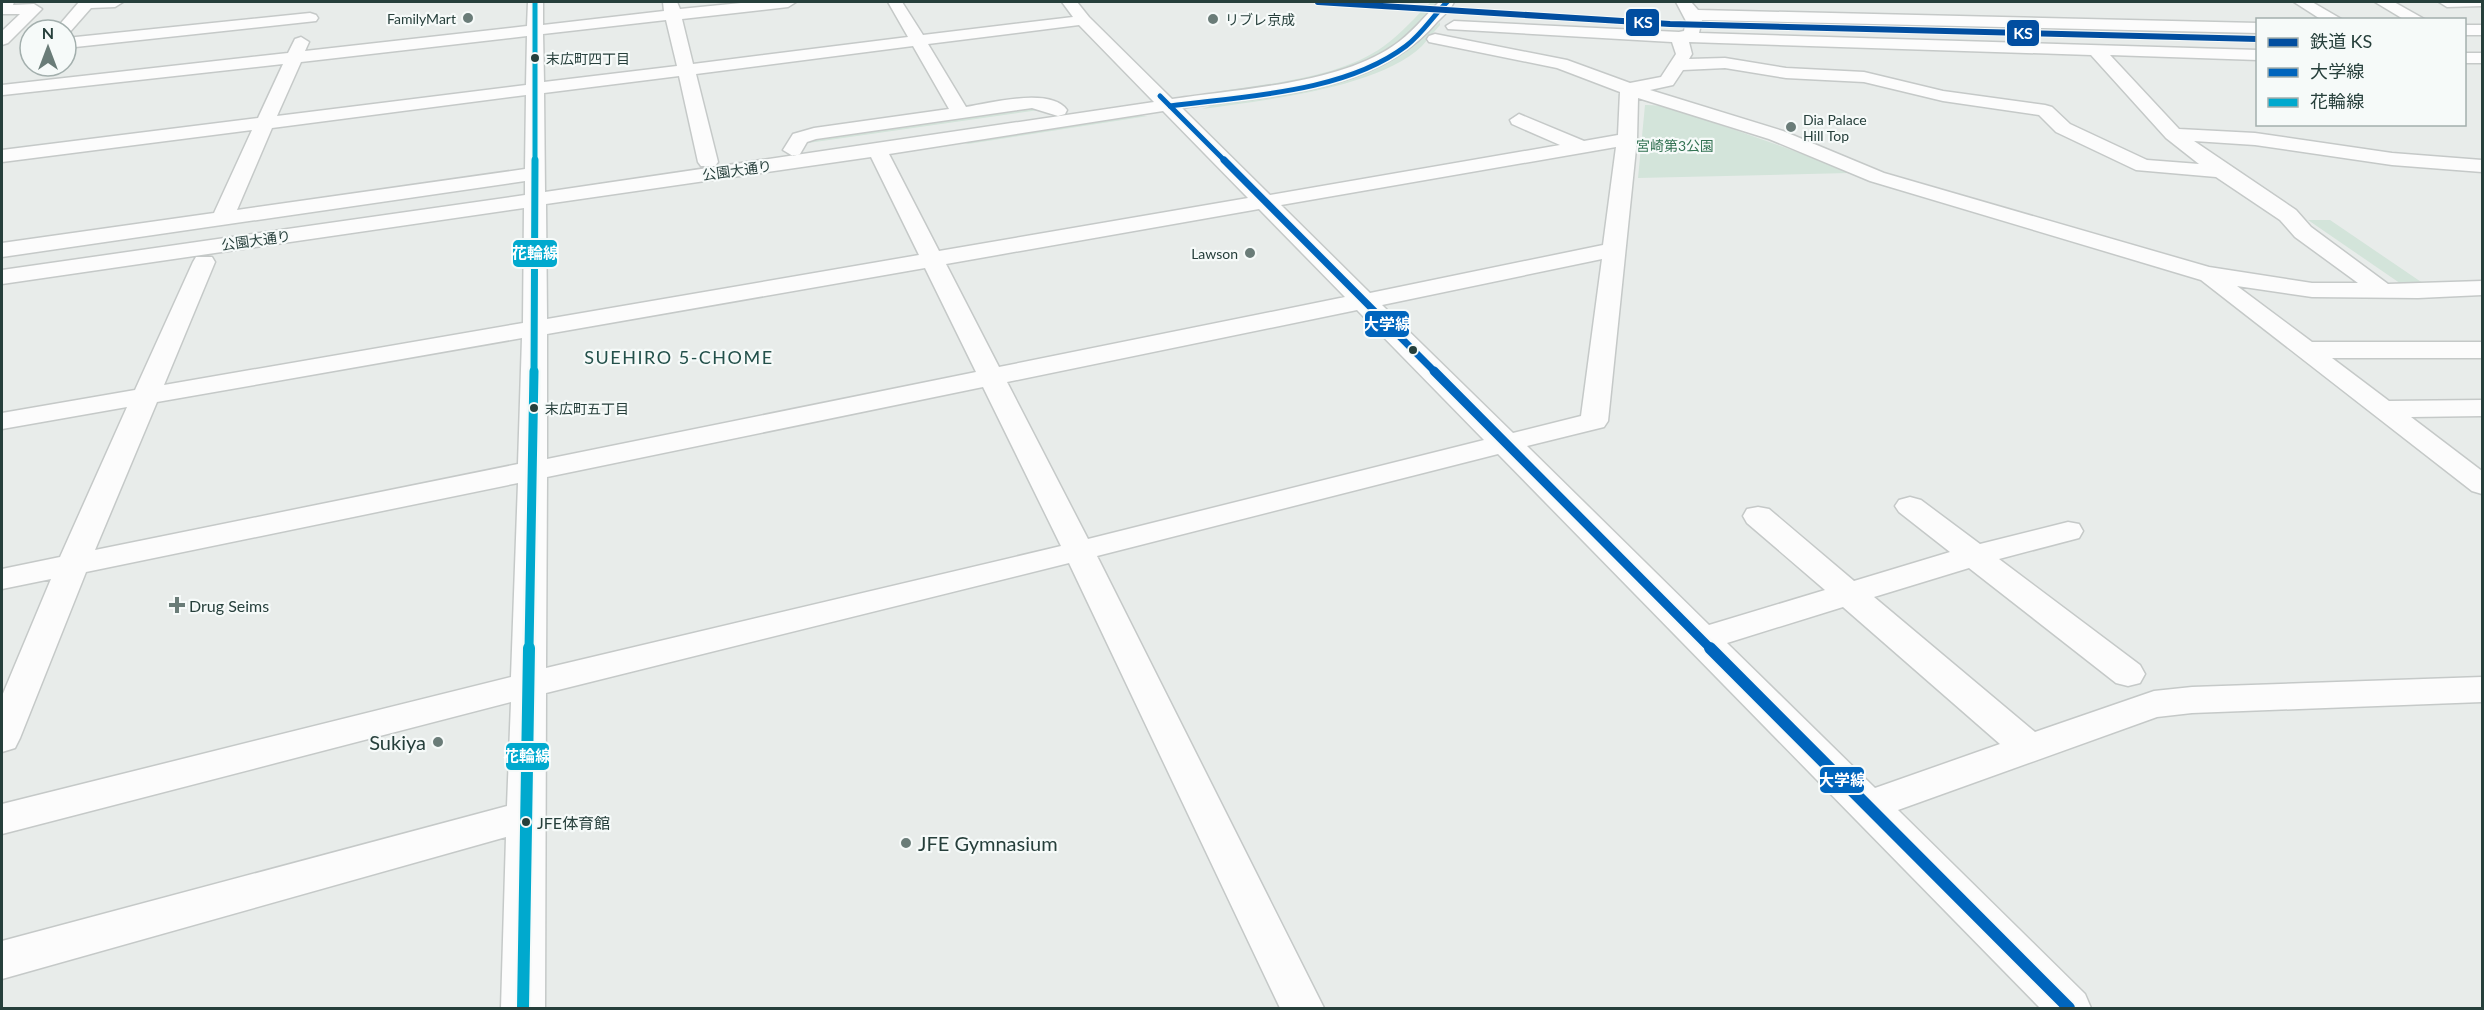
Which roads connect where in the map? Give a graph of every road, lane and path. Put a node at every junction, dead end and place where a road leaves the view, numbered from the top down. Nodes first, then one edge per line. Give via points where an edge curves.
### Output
1 (115, 2) edge
2 (535, 2) edge
3 (788, 2) edge
4 (895, 2) edge
5 (1070, 2) edge
6 (1684, 2) edge
7 (1851, 2) edge
8 (2302, 2) edge
9 (2383, 2) edge
10 (2447, 2) edge
11 (2482, 2) edge
12 (86, 3) edge
13 (2084, 7) dead end
14 (671, 8) edge
15 (314, 10) edge
16 (3, 11) edge
17 (1694, 15) junction
18 (73, 18) edge
19 (2331, 18) edge
20 (2414, 18) edge
21 (1441, 20) edge
22 (1867, 20) junction
23 (1083, 21) junction
24 (2108, 25) junction
25 (2256, 27) edge
26 (535, 30) junction
27 (2466, 30) edge
28 (2482, 30) edge
29 (1679, 37) junction
30 (2, 40) edge
31 (1381, 40) dead end
32 (78, 41) edge
33 (919, 42) junction
34 (2097, 51) junction
35 (2256, 54) edge
36 (295, 57) junction
37 (2466, 58) edge
38 (2482, 58) edge
39 (1679, 65) junction
40 (686, 70) junction
41 (18, 75) edge
42 (1629, 89) junction
43 (534, 90) junction
44 (2, 91) edge
45 (1170, 106) junction
46 (1058, 110) junction
47 (961, 113) junction
48 (1519, 120) dead end
49 (266, 122) junction
50 (2173, 134) junction
51 (1627, 139) junction
52 (1582, 147) junction
53 (793, 150) junction
54 (878, 150) junction
55 (2, 156) edge
56 (708, 162) junction
57 (2482, 166) edge
58 (2222, 171) junction
59 (534, 193) junction
60 (1263, 202) junction
61 (225, 218) junction
62 (2, 250) edge
63 (1614, 250) junction
64 (932, 261) junction
65 (204, 262) junction
66 (2, 266) edge
67 (2206, 273) junction
68 (2, 277) edge
69 (2482, 288) edge
70 (2382, 290) junction
71 (2, 293) edge
72 (1365, 303) junction
73 (536, 330) junction
74 (2307, 350) junction
75 (2482, 350) edge
76 (990, 378) junction
77 (145, 396) junction
78 (2482, 408) edge
79 (2383, 409) junction
80 (2, 421) edge
81 (1505, 444) junction
82 (533, 472) junction
83 (2482, 485) edge
84 (1910, 506) dead end
85 (1758, 516) dead end
86 (2068, 531) dead end
87 (1079, 551) junction
88 (1973, 556) junction
89 (73, 564) junction
90 (2, 579) edge
91 (1849, 595) junction
92 (1701, 639) junction
93 (2128, 674) dead end
94 (529, 685) junction
95 (2482, 690) edge
96 (2, 738) edge
97 (2029, 748) junction
98 (1866, 806) junction
99 (527, 816) junction
100 (2, 819) edge
101 (2, 960) edge
102 (523, 1008) edge
103 (1302, 1008) edge
104 (2069, 1008) edge

1 - 12 street
2 - 26 street
3 - 14 street
4 - 33 street
5 - 23 street
6 - 17 street
7 - 22 street
8 - 19 street
9 - 20 street
10 - 11 street
12 - 18 street
13 - 24 street
14 - 26 street
14 - 40 street
15 - 32 street
15 - 36 street
16 - 30 street via 21,22
17 - 22 street
17 - 29 street via 1695,26 1690,34
21 - 29 street
21 - 42 street
21 - 45 street, 公園大通り via 1404,47 1358,70 1296,85
21 - 45 street via 1418,54 1344,86 1281,100
22 - 24 street
23 - 33 street
23 - 45 street
24 - 25 street
26 - 36 street
26 - 43 street
27 - 28 street
29 - 34 street
29 - 39 street via 1684,54
31 - 45 street, 公園大通り via 1359,54 1308,71
33 - 40 street
33 - 47 street
34 - 35 street
34 - 50 street
36 - 44 street
36 - 49 street
37 - 38 street
39 - 42 street via 1667,81
39 - 58 street via 1725,63 1786,73 1864,77 1943,96 2015,105 2045,111 2063,128 2143,166
40 - 43 street
40 - 56 street
41 - 44 street
42 - 51 street
42 - 67 street via 1776,135 1877,177
43 - 49 street
43 - 59 street
45 - 46 street, 公園大通り
45 - 54 street, 公園大通り
45 - 60 street
46 - 47 street via 1038,103
46 - 53 street, 公園大通り
47 - 53 street via 806,136 796,141
48 - 52 street
49 - 55 street
49 - 61 street
50 - 57 street via 2255,139 2392,159
50 - 58 street
51 - 52 street
51 - 63 street
52 - 60 street
53 - 56 street, 公園大通り
54 - 59 street, 公園大通り
54 - 64 street
56 - 59 street, 公園大通り
58 - 70 street via 2288,215 2303,232
59 - 61 street
59 - 65 street
59 - 66 street, 公園大通り
59 - 68 street, 公園大通り
59 - 73 street
60 - 64 street
60 - 72 street
61 - 62 street
63 - 72 street
63 - 81 street via 1594,421
64 - 73 street
64 - 76 street
65 - 71 street
65 - 77 street
67 - 70 street via 2312,290
67 - 74 street
69 - 70 street
72 - 76 street
72 - 81 street
73 - 77 street
73 - 82 street
74 - 75 street
74 - 79 street
76 - 82 street
76 - 87 street
77 - 80 street
77 - 89 street
78 - 79 street
79 - 83 street
81 - 87 street
81 - 92 street
82 - 89 street
82 - 94 street
84 - 88 street
85 - 91 street
86 - 88 street
87 - 94 street
87 - 103 street
88 - 91 street
88 - 93 street
89 - 90 street
89 - 96 street
91 - 92 street
91 - 97 street
92 - 98 street
94 - 99 street
94 - 100 street
95 - 97 street via 2154,704
97 - 98 street
98 - 104 street
99 - 101 street
99 - 102 street

